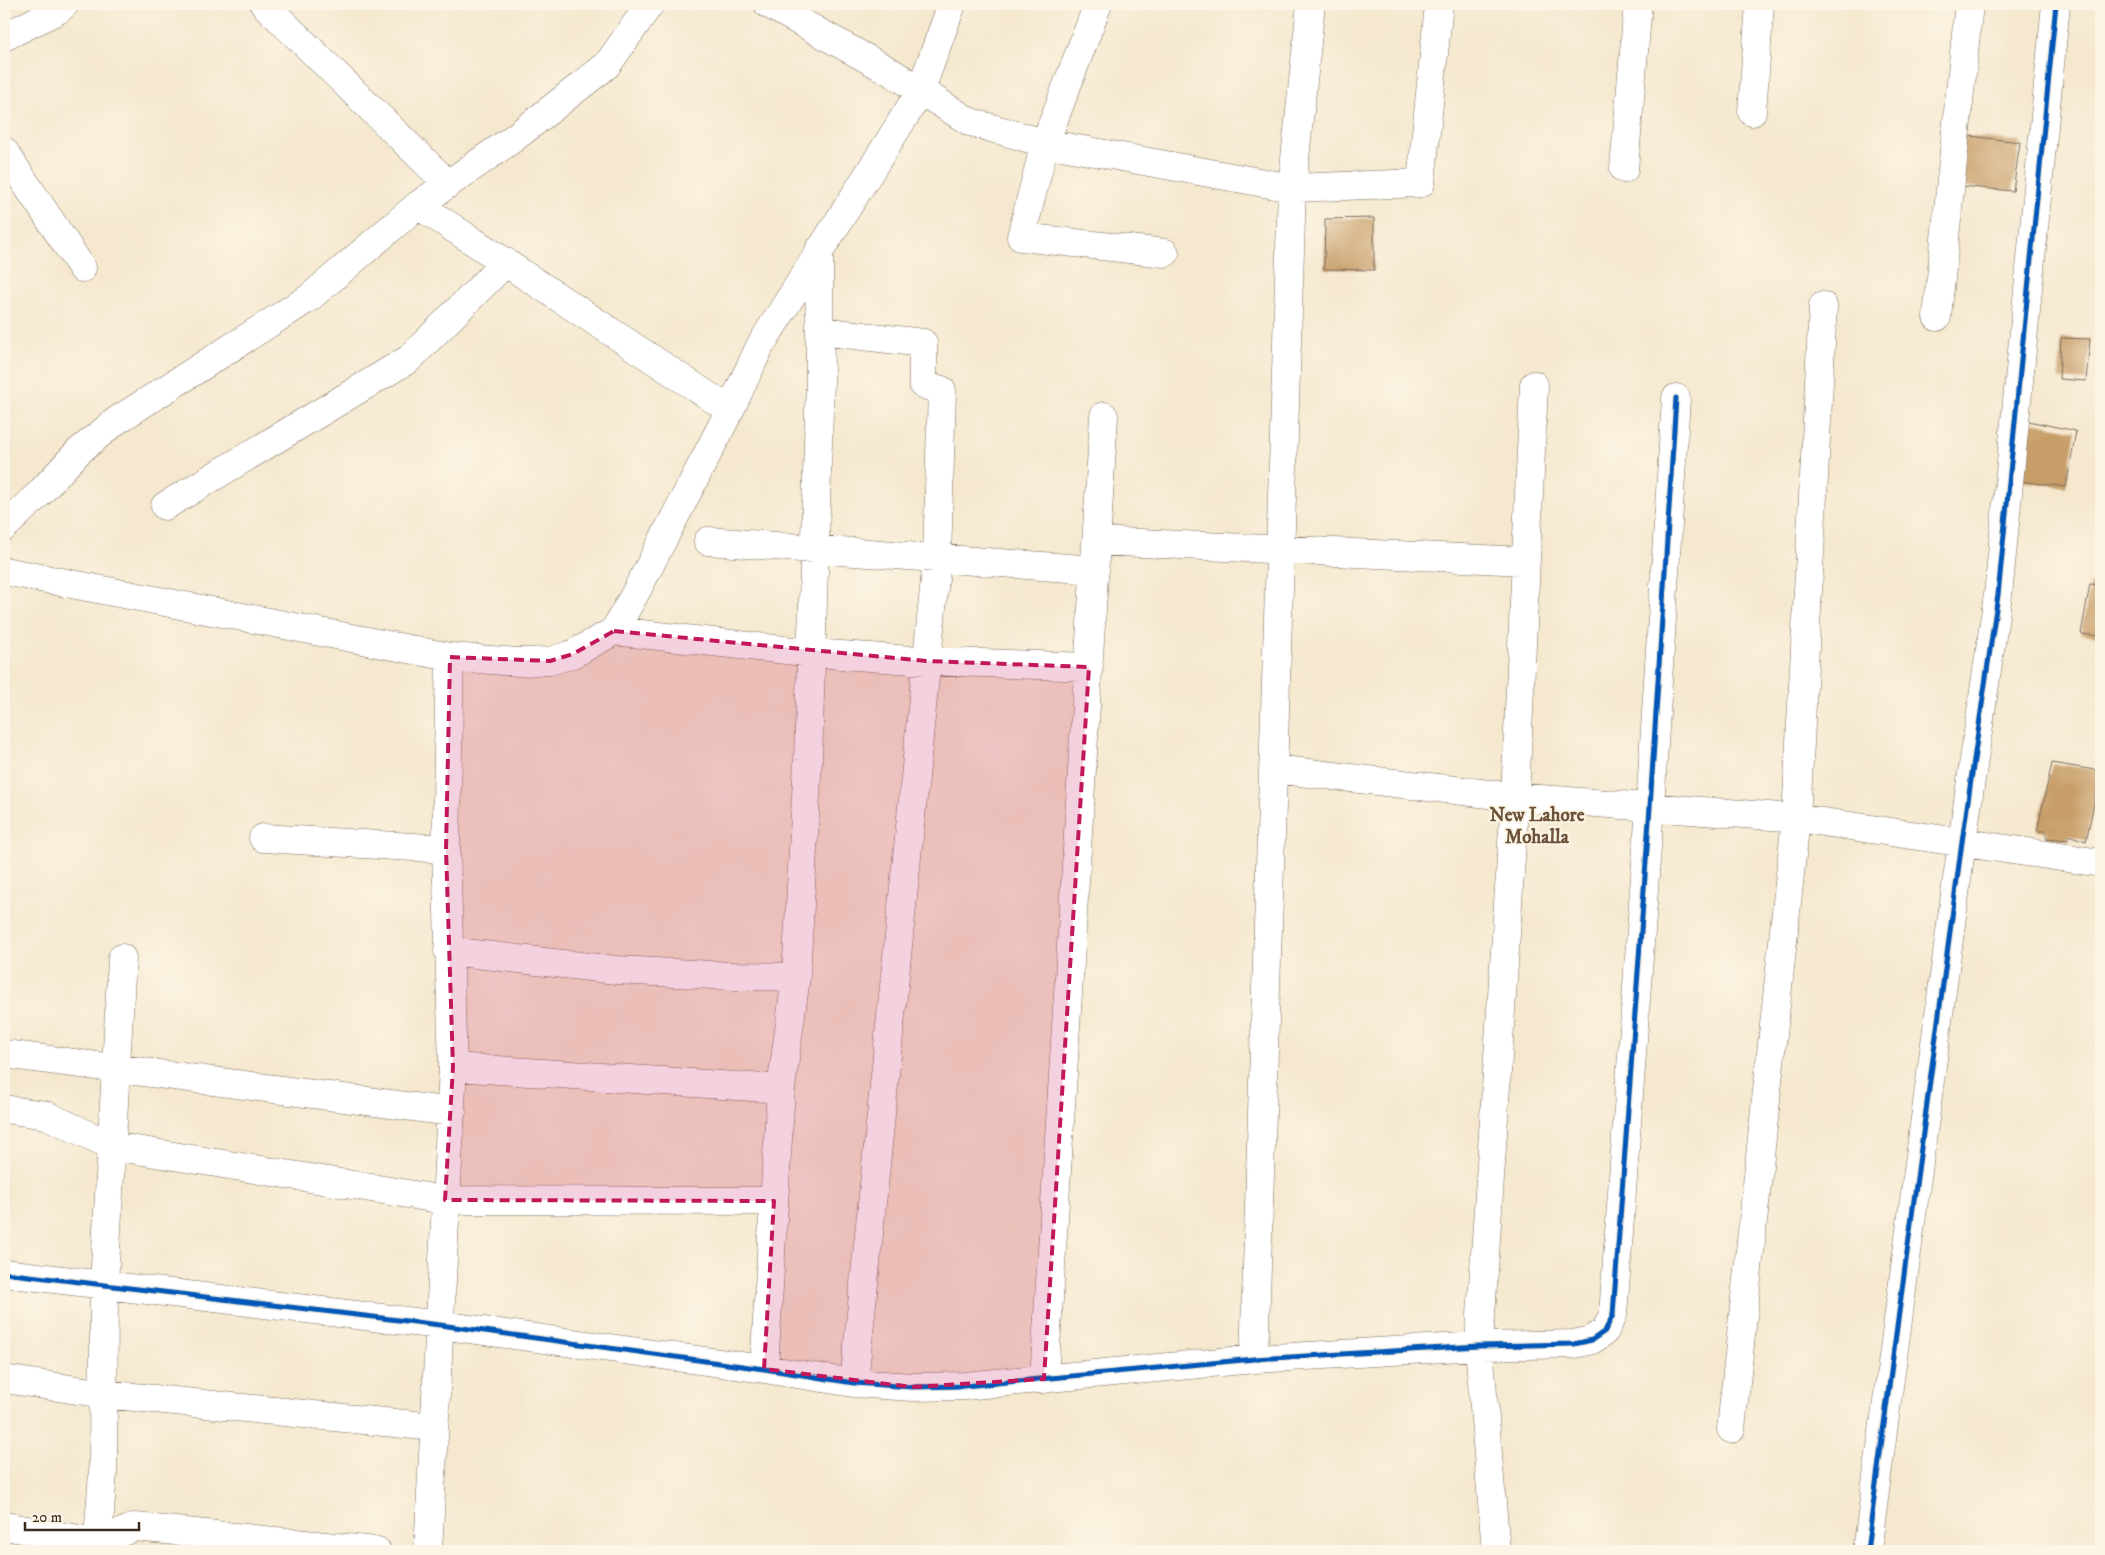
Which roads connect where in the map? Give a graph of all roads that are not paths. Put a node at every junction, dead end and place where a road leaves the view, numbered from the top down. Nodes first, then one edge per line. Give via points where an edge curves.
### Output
1 (65, 4) edge
2 (264, 4) edge
3 (650, 4) edge
4 (768, 4) edge
5 (952, 4) edge
6 (1098, 4) edge
7 (1311, 4) edge
8 (1439, 4) edge
9 (1638, 4) edge
10 (1760, 4) edge
11 (1969, 4) edge
12 (2056, 4) edge
13 (4, 37) edge
14 (920, 92) junction
15 (1752, 112) dead end
16 (1045, 143) junction
17 (4, 150) edge
18 (1624, 170) dead end
19 (448, 184) junction
20 (1292, 188) junction
21 (418, 204) junction
22 (819, 250) junction
23 (1165, 253) dead end
24 (506, 262) junction
25 (82, 268) dead end
26 (1822, 306) dead end
27 (1937, 316) dead end
28 (820, 331) junction
29 (1534, 385) dead end
30 (1676, 398) dead end
31 (730, 410) junction
32 (1104, 416) dead end
33 (165, 506) dead end
34 (4, 527) edge
35 (1096, 541) junction
36 (708, 542) dead end
37 (814, 549) junction
38 (1282, 550) junction
39 (937, 558) junction
40 (1525, 561) junction
41 (1095, 570) junction
42 (4, 571) edge
43 (614, 631) junction
44 (812, 652) junction
45 (450, 657) junction
46 (926, 661) junction
47 (1089, 667) junction
48 (1274, 770) junction
49 (1515, 797) junction
50 (1650, 806) junction
51 (1796, 818) junction
52 (263, 838) dead end
53 (1962, 842) junction
54 (446, 849) junction
55 (2101, 863) edge
56 (448, 951) junction
57 (122, 958) dead end
58 (796, 977) junction
59 (4, 1054) edge
60 (453, 1067) junction
61 (116, 1069) junction
62 (781, 1090) junction
63 (4, 1109) edge
64 (452, 1112) junction
65 (112, 1146) junction
66 (445, 1200) junction
67 (774, 1201) junction
68 (4, 1273) edge
69 (104, 1285) junction
70 (440, 1325) junction
71 (1479, 1346) junction
72 (1254, 1359) junction
73 (764, 1369) junction
74 (4, 1379) edge
75 (1044, 1379) junction
76 (854, 1383) junction
77 (104, 1394) junction
78 (434, 1427) junction
79 (1731, 1429) dead end
80 (4, 1526) edge
81 (97, 1547) edge
82 (377, 1551) edge
83 (428, 1551) edge
84 (1496, 1551) edge
85 (1867, 1551) edge

1 - 13 street
2 - 19 street
3 - 19 street via 607,65 514,138
4 - 14 street via 891,72
5 - 14 street
6 - 16 street
7 - 20 street
8 - 20 street via 1421,183
9 - 18 street
10 - 15 street
11 - 27 street
12 - 53 street via 1998,595
14 - 16 street via 970,122
14 - 22 street
16 - 20 street
16 - 23 street via 1021,237
17 - 25 street
19 - 21 street
20 - 38 street
21 - 24 street
21 - 34 street via 309,298 116,421 78,452
22 - 28 street
22 - 31 street via 760,346
24 - 31 street
24 - 33 street via 409,359
26 - 51 street
28 - 37 street
28 - 39 street via 923,343 923,385 942,390
29 - 40 street
30 - 50 street
31 - 43 street
32 - 35 street
35 - 38 street
35 - 41 street
36 - 37 street
37 - 39 street
37 - 44 street
38 - 40 street
38 - 48 street
39 - 41 street
39 - 46 street
40 - 49 street
41 - 47 street
42 - 45 street
43 - 44 street
43 - 45 street via 573,654 550,661
44 - 46 street
44 - 58 street
45 - 54 street
46 - 47 street
46 - 76 street
47 - 75 street
48 - 49 street
48 - 72 street
49 - 50 street
49 - 71 street
50 - 51 street
50 - 71 street via 1613,1315 1605,1332 1592,1340 1574,1344
51 - 53 street
51 - 79 street
52 - 54 street
53 - 55 street
53 - 85 street
54 - 56 street
56 - 58 street via 616,970
56 - 60 street
57 - 61 street
58 - 62 street
59 - 61 street
60 - 62 street
60 - 64 street
61 - 64 street
61 - 65 street
62 - 67 street
63 - 65 street via 46,1115
64 - 66 street
65 - 66 street
65 - 69 street
66 - 67 street
66 - 70 street
67 - 73 street
68 - 69 street
69 - 70 street
69 - 77 street
70 - 73 street
70 - 78 street
71 - 72 street
71 - 84 street
72 - 75 street
73 - 76 street
74 - 77 street
75 - 76 street via 929,1387
77 - 78 street
77 - 81 street via 104,1473
78 - 83 street
80 - 81 street
81 - 82 street via 136,1526

